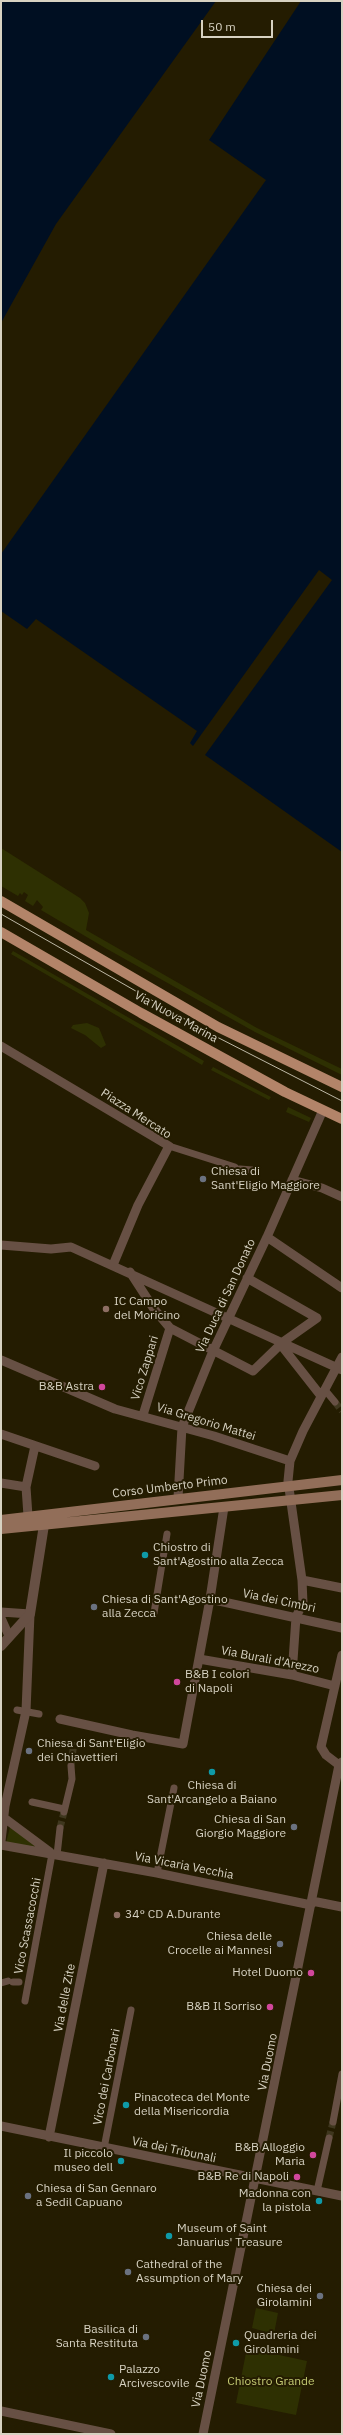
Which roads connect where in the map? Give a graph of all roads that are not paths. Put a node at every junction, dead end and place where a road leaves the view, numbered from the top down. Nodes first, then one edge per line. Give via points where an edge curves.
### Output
1 (1, 901) edge
2 (1, 932) edge
3 (1, 1046) edge
4 (342, 1087) edge
5 (323, 1110) junction
6 (342, 1118) edge
7 (169, 1146) junction
8 (252, 1170) dead end
9 (292, 1180) junction
10 (342, 1197) edge
11 (267, 1237) junction
12 (1, 1245) edge
13 (113, 1265) junction
14 (130, 1272) junction
15 (247, 1278) junction
16 (342, 1288) edge
17 (228, 1318) junction
18 (170, 1328) junction
19 (282, 1344) junction
20 (213, 1351) junction
21 (342, 1357) edge
22 (2, 1360) edge
23 (339, 1369) edge
24 (322, 1395) junction
25 (335, 1402) tunnel mouth
26 (143, 1415) junction
27 (182, 1427) junction
28 (1, 1434) edge
29 (35, 1446) junction
30 (290, 1461) junction
31 (95, 1466) dead end
32 (342, 1480) edge
33 (1, 1483) edge
34 (26, 1487) junction
35 (289, 1487) junction
36 (342, 1495) edge
37 (178, 1498) junction
38 (291, 1500) junction
39 (224, 1507) junction
40 (28, 1516) junction
41 (1, 1520) edge
42 (44, 1525) junction
43 (1, 1529) edge
44 (167, 1534) dead end
45 (302, 1580) junction
46 (342, 1588) edge
47 (210, 1599) junction
48 (1, 1612) edge
49 (154, 1613) dead end
50 (30, 1614) junction
51 (296, 1617) junction
52 (1, 1618) edge
53 (342, 1628) edge
54 (9, 1636) junction
55 (1, 1646) edge
56 (342, 1655) edge
57 (199, 1659) junction
58 (292, 1675) junction
59 (335, 1686) junction
60 (22, 1710) junction
61 (39, 1714) dead end
62 (58, 1718) dead end
63 (340, 1763) edge
64 (71, 1766) tunnel mouth
65 (174, 1788) dead end
66 (32, 1802) dead end
67 (2, 1817) edge
68 (60, 1828) tunnel mouth
69 (1, 1841) edge
70 (1, 1845) edge
71 (55, 1855) junction
72 (104, 1863) junction
73 (157, 1873) junction
74 (312, 1903) junction
75 (342, 1907) edge
76 (16, 1983) edge
77 (25, 2001) dead end
78 (131, 2010) dead end
79 (342, 2074) edge
80 (333, 2122) tunnel mouth
81 (1, 2126) edge
82 (49, 2137) junction
83 (329, 2138) tunnel mouth
84 (104, 2148) junction
85 (256, 2180) junction
86 (317, 2191) junction
87 (342, 2196) edge
88 (1, 2411) edge
89 (110, 2434) edge
90 (203, 2434) edge

1 - 4 main road, Via Nuova Marina via 218,1027
2 - 5 main road, Via Nuova Marina via 141,1013
3 - 7 street, Piazza Mercato
5 - 6 main road, Via Nuova Marina
5 - 9 street, Via Duca di San Donato
7 - 8 street
7 - 13 street, Piazza Mercato via 138,1205
9 - 10 street via 322,1188
9 - 11 street, Via Duca di San Donato
11 - 15 street, Via Duca di San Donato
11 - 16 street
12 - 13 street via 51,1249 71,1247
13 - 14 street
14 - 17 street
14 - 18 street via 154,1310
15 - 17 street, Via Duca di San Donato
15 - 19 street via 317,1318
17 - 19 street
17 - 20 street, Via Duca di San Donato
18 - 20 street
18 - 26 street, Vico Zappari
19 - 20 street via 253,1371
19 - 23 street
19 - 24 street
20 - 27 street, Via Duca di San Donato
21 - 23 street
22 - 26 street, Via Gregorio Mattei via 115,1409
23 - 24 street
24 - 25 street
24 - 30 street via 302,1431
26 - 27 street, Via Gregorio Mattei
27 - 30 street, Via Gregorio Mattei
27 - 37 street, Via Duca di San Donato
28 - 29 street
29 - 31 street
29 - 34 street
30 - 35 street
32 - 35 main road, Corso Umberto Primo
33 - 34 street
34 - 40 street
35 - 37 main road, Corso Umberto Primo
35 - 38 street
36 - 38 main road, Corso Umberto Primo
37 - 40 main road, Corso Umberto Primo
38 - 39 main road, Corso Umberto Primo
38 - 45 street
39 - 42 main road, Corso Umberto Primo
39 - 47 street
40 - 41 main road, Corso Umberto Primo
42 - 43 main road, Corso Umberto Primo
42 - 50 street
44 - 49 street
45 - 46 street
45 - 51 street via 303,1603
47 - 51 street, Via dei Cimbri
47 - 57 street
48 - 50 street
50 - 54 street
50 - 60 street
51 - 53 street, Via dei Cimbri
51 - 58 street
52 - 54 street
54 - 55 street
56 - 59 street, Via Duomo
57 - 58 street, Via Burali d'Arezzo
57 - 62 street via 183,1744
58 - 59 street, Via Burali d'Arezzo
59 - 63 street, Via Duomo via 321,1747 326,1755
60 - 61 street
60 - 67 street
63 - 74 street, Via Duomo
64 - 66 street via 72,1779 64,1810
65 - 73 street
67 - 69 street
67 - 71 street
68 - 71 street, Vico Scassacocchi
70 - 71 street, Via Vicaria Vecchia
71 - 72 street, Via Vicaria Vecchia
71 - 76 street, Vico Scassacocchi
72 - 73 street, Via Vicaria Vecchia
72 - 82 street, Via delle Zite
73 - 74 street, Via Vicaria Vecchia
74 - 75 street, Via Vicaria Vecchia
74 - 85 street, Via Duomo
76 - 77 street, Vico Scassacocchi
78 - 84 street, Vico dei Carbonari
79 - 80 street
81 - 82 street, Via dei Tribunali
82 - 84 street, Via dei Tribunali
83 - 86 street
84 - 85 street, Via dei Tribunali
85 - 86 street, Via dei Tribunali
85 - 90 street, Via Duomo
86 - 87 street, Via dei Tribunali
88 - 89 street

